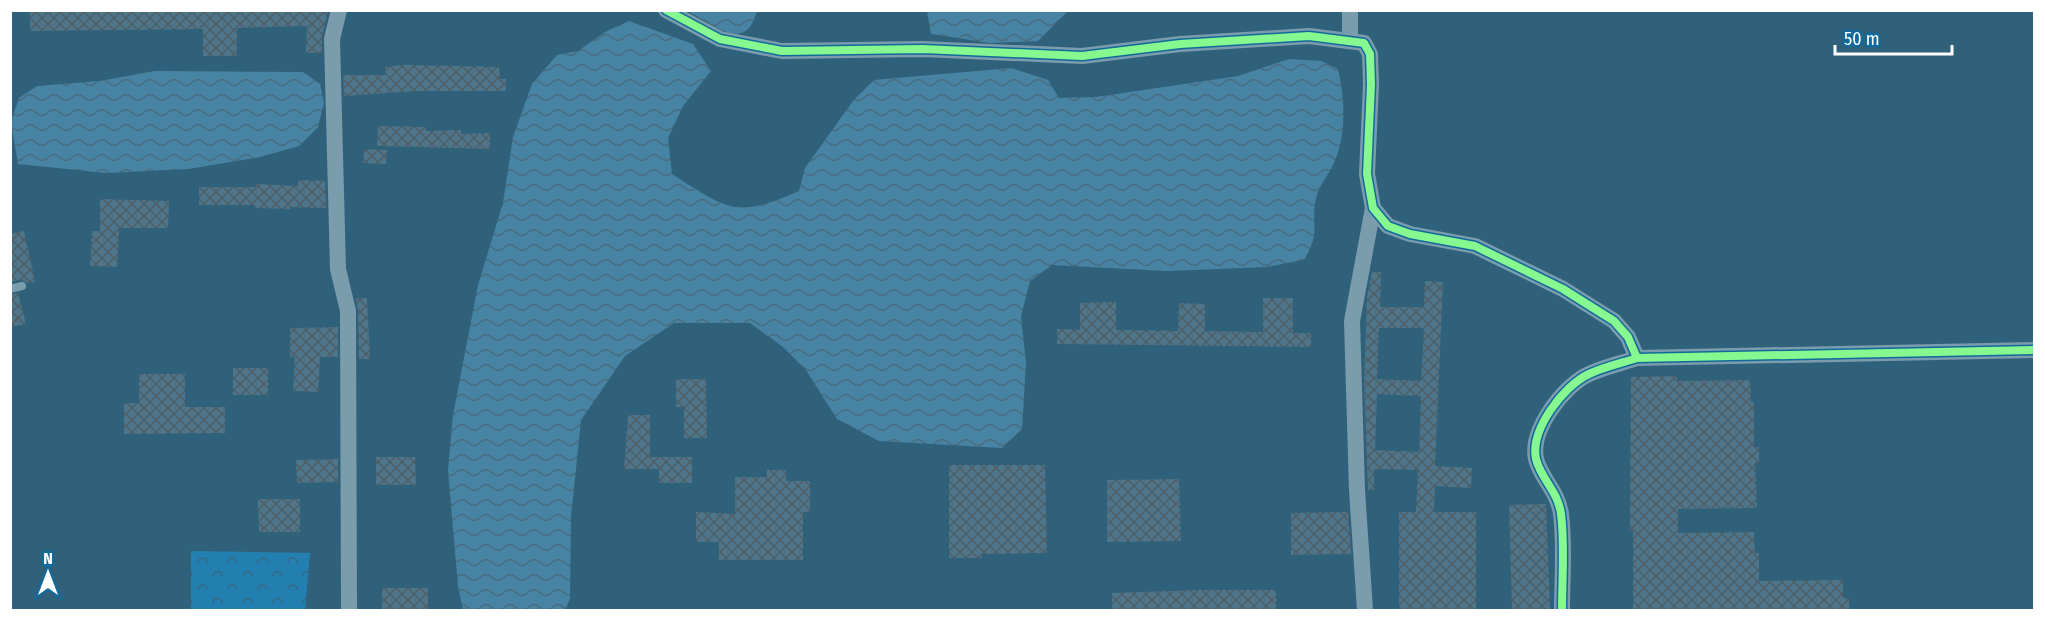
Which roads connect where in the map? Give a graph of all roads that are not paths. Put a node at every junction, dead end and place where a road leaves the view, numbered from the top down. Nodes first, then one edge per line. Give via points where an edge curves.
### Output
1 (339, 10) edge
2 (666, 10) edge
3 (1350, 10) edge
4 (1350, 42) junction
5 (1373, 208) junction
6 (22, 286) dead end
7 (10, 289) edge
8 (2034, 350) edge
9 (1637, 358) junction
10 (349, 610) edge
11 (1365, 610) edge
12 (1563, 610) edge

1 - 10 street via 332,39 338,268 348,312
2 - 4 street via 720,39 782,51 923,49 1082,57 1180,44 1309,36
3 - 4 street
4 - 5 street via 1364,43 1370,54 1367,174
5 - 9 street via 1388,226 1475,246 1601,310 1629,337
5 - 11 street via 1352,321
6 - 7 lane
8 - 9 street
9 - 12 street via 1588,374 1560,397 1541,427 1535,448 1537,462 1555,491 1561,514

